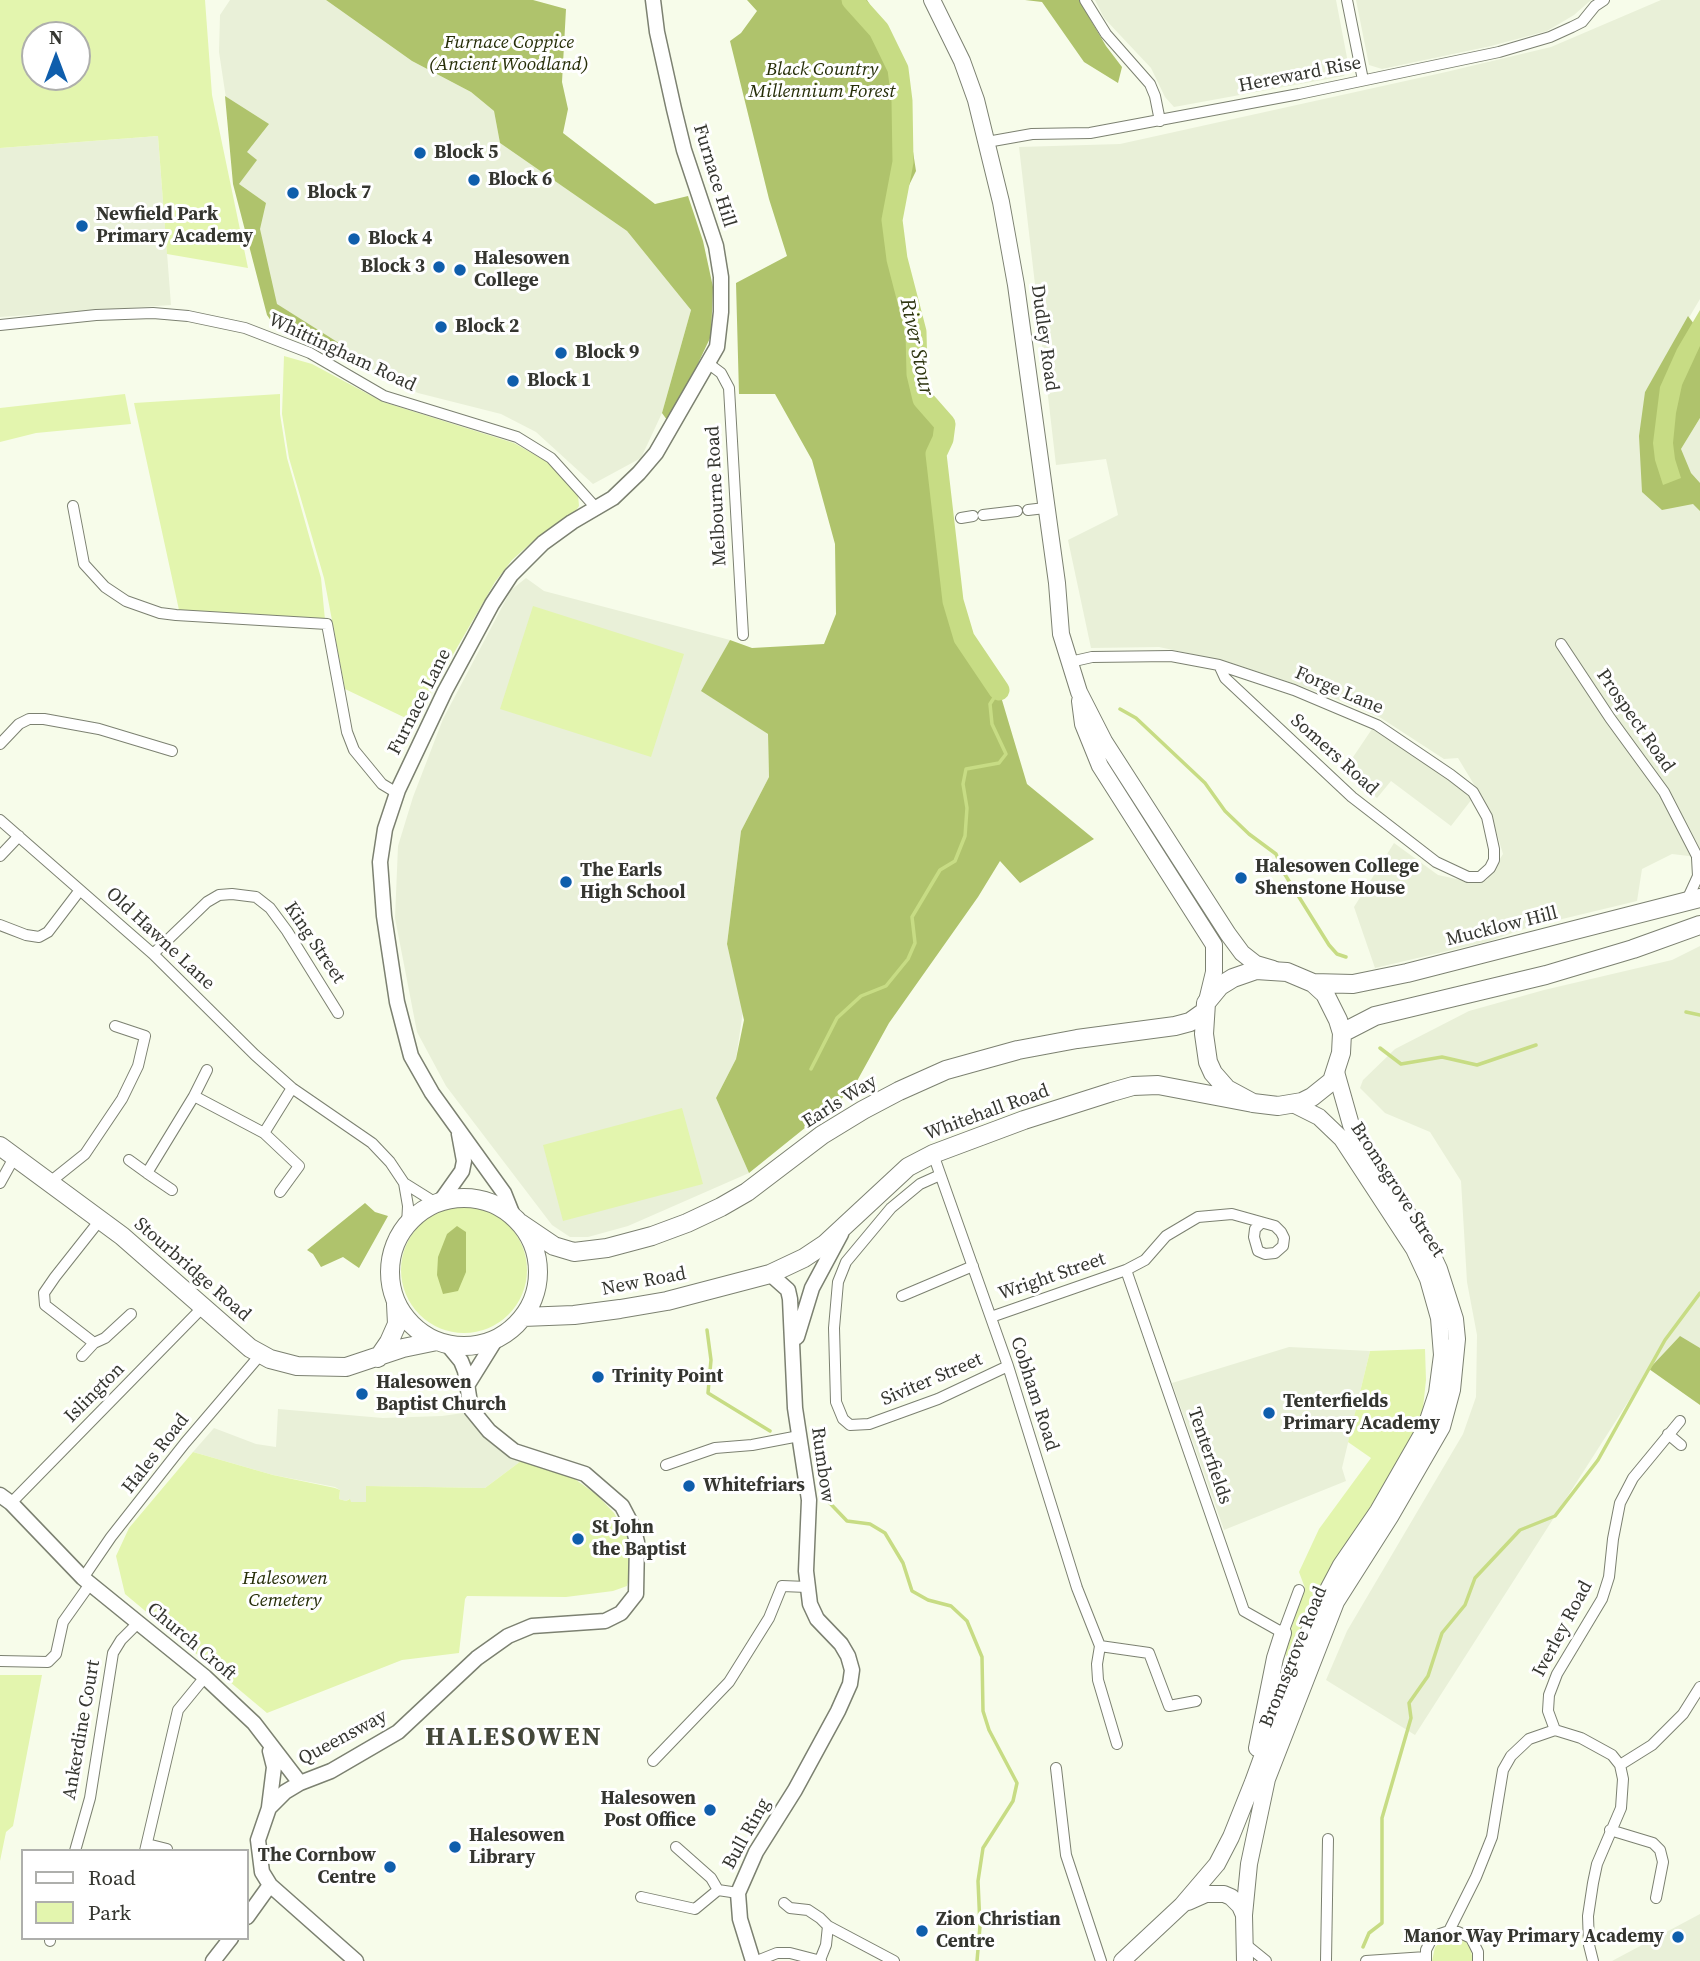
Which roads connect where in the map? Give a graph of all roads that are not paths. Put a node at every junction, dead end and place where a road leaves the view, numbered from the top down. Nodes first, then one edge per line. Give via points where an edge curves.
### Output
1 (653, 0) edge
2 (932, 0) edge
3 (1085, 0) edge
4 (1347, 0) edge
5 (1604, 0) edge
6 (1363, 80) junction
7 (1160, 121) junction
8 (987, 142) junction
9 (0, 325) edge
10 (709, 364) junction
11 (73, 506) dead end
12 (1045, 508) junction
13 (597, 509) junction
14 (1028, 510) dead end
15 (1017, 511) dead end
16 (961, 518) dead end
17 (743, 635) dead end
18 (1561, 644) dead end
19 (1070, 662) junction
20 (1219, 664) junction
21 (1079, 692) junction
22 (0, 744) edge
23 (172, 751) dead end
24 (397, 793) junction
25 (0, 820) edge
26 (19, 836) junction
27 (0, 856) edge
28 (1698, 860) edge
29 (1468, 877) joint
30 (80, 890) junction
31 (1693, 900) edge
32 (0, 925) edge
33 (1700, 925) edge
34 (153, 954) junction
35 (1275, 970) junction
36 (1313, 983) junction
37 (1205, 1008) junction
38 (338, 1013) dead end
39 (115, 1026) dead end
40 (1342, 1033) junction
41 (207, 1070) dead end
42 (1336, 1072) junction
43 (292, 1088) junction
44 (194, 1096) junction
45 (1253, 1103) junction
46 (1293, 1104) junction
47 (459, 1132) junction
48 (264, 1133) junction
49 (7, 1151) edge
50 (933, 1154) junction
51 (129, 1160) dead end
52 (148, 1173) junction
53 (940, 1175) junction
54 (50, 1181) junction
55 (0, 1183) edge
56 (404, 1183) junction
57 (172, 1190) dead end
58 (280, 1192) dead end
59 (438, 1203) junction
60 (100, 1220) junction
61 (517, 1220) junction
62 (1261, 1223) dead end
63 (407, 1226) junction
64 (843, 1230) junction
65 (973, 1266) junction
66 (1126, 1270) junction
67 (770, 1274) junction
68 (1434, 1274) junction
69 (902, 1296) dead end
70 (396, 1301) junction
71 (203, 1307) junction
72 (131, 1314) dead end
73 (523, 1317) junction
74 (990, 1317) junction
75 (496, 1339) junction
76 (93, 1343) junction
77 (442, 1343) junction
78 (793, 1348) junction
79 (261, 1354) junction
80 (82, 1356) dead end
81 (377, 1358) junction
82 (1008, 1366) junction
83 (468, 1384) junction
84 (1680, 1421) dead end
85 (1668, 1434) junction
86 (799, 1436) junction
87 (1681, 1445) dead end
88 (666, 1465) dead end
89 (5, 1499) edge
90 (87, 1581) junction
91 (807, 1587) junction
92 (1299, 1590) dead end
93 (138, 1623) junction
94 (1283, 1633) junction
95 (1100, 1646) junction
96 (0, 1661) edge
97 (205, 1678) junction
98 (1700, 1687) edge
99 (1196, 1701) dead end
100 (1555, 1730) junction
101 (268, 1742) junction
102 (1118, 1744) dead end
103 (653, 1761) dead end
104 (1620, 1765) junction
105 (1056, 1768) dead end
106 (806, 1770) joint
107 (1253, 1782) junction
108 (300, 1783) junction
109 (269, 1808) junction
110 (1610, 1830) junction
111 (1328, 1839) dead end
112 (146, 1847) edge
113 (676, 1847) dead end
114 (76, 1849) edge
115 (167, 1849) dead end
116 (270, 1885) junction
117 (718, 1890) junction
118 (738, 1894) junction
119 (641, 1897) dead end
120 (1656, 1898) dead end
121 (784, 1903) dead end
122 (1182, 1905) junction
123 (1244, 1915) junction
124 (248, 1916) edge
125 (828, 1926) junction
126 (1448, 1931) junction
127 (229, 1940) edge
128 (1245, 1953) edge
129 (1426, 1959) edge
130 (213, 1961) edge
131 (356, 1961) edge
132 (755, 1961) edge
133 (821, 1961) edge
134 (894, 1961) edge
135 (1101, 1961) edge
136 (1122, 1961) edge
137 (1266, 1961) edge
138 (1326, 1961) edge
139 (1366, 1961) edge
140 (1478, 1961) edge
141 (1593, 1961) edge

1 - 10 street, Furnace Hill via 674,110 716,246 721,277 717,347
2 - 8 main road, Dudley Road via 961,61
3 - 7 street via 1106,34 1150,84
4 - 6 street
5 - 6 street, Hereward Rise via 1582,22 1525,46
6 - 7 street, Hereward Rise
7 - 8 street, Hereward Rise
8 - 12 main road, Dudley Road via 1016,285
9 - 13 street, Whittingham Road via 153,313 245,328 310,353 384,396 517,437 551,458
10 - 13 street, Furnace Lane via 656,453
10 - 17 street, Melbourne Road via 722,373 729,388
11 - 24 street via 83,564 126,601 176,615 327,624 354,750 382,784
12 - 14 street
12 - 19 main road, Dudley Road via 1061,634
13 - 24 street, Furnace Lane via 543,543 511,575 445,691
15 - 16 street
18 - 28 street, Prospect Road via 1664,792
19 - 20 street, Forge Lane via 1092,657 1171,656
19 - 21 main road, Dudley Road
20 - 29 street, Somers Road via 1225,678 1352,797 1436,862
20 - 29 street, Forge Lane via 1377,725 1473,792 1486,817 1494,860 1480,877
21 - 35 main road via 1104,741 1228,934 1256,964
21 - 37 main road via 1083,724 1100,766 1214,945 1214,972
22 - 23 street via 19,724 44,719 99,729
24 - 47 street, Furnace Lane via 380,862 397,1002 411,1056
25 - 26 street, Old Hawne Lane
26 - 27 street
26 - 30 street, Old Hawne Lane
28 - 31 street, Prospect Road
30 - 32 street via 39,937
30 - 34 street, Old Hawne Lane
31 - 36 highway, Mucklow Hill via 1353,984
33 - 40 highway via 1546,975 1376,1016
34 - 38 street, King Street via 219,895 256,897 287,931
34 - 43 street, Old Hawne Lane
35 - 36 highway
35 - 37 highway via 1256,970 1233,978 1220,986
36 - 40 highway via 1325,994
37 - 45 highway via 1205,1048 1213,1073 1227,1089
37 - 61 highway, Earls Way via 1190,1022 1175,1026 1018,1050 946,1070 863,1110 721,1207 652,1236 574,1252 554,1246
39 - 54 street via 145,1036 138,1066 85,1154
40 - 42 highway
41 - 44 street
42 - 46 highway via 1312,1097
42 - 68 main road, Bromsgrove Street via 1351,1125 1425,1239
43 - 48 street
43 - 56 street, Old Hawne Lane via 372,1143
44 - 48 street
44 - 52 street
45 - 46 highway
45 - 50 highway, Whitehall Road via 1158,1085 1133,1086
46 - 68 main road, Bromsgrove Street via 1319,1117 1342,1139
47 - 59 street, Furnace Lane via 462,1171
47 - 61 street, Furnace Lane via 504,1193
48 - 58 street via 299,1166
49 - 54 highway, Stourbridge Road
49 - 55 street
50 - 53 street, Cobham Road
50 - 64 highway, Whitehall Road via 901,1173
51 - 52 street
52 - 57 street
53 - 65 street, Cobham Road
53 - 82 street, Siviter Street via 920,1184 891,1208 846,1262 838,1282 834,1328 836,1402 850,1425 869,1424
54 - 60 highway, Stourbridge Road
56 - 59 street
56 - 63 street
59 - 61 highway via 480,1200
59 - 63 highway
60 - 71 highway, Stourbridge Road
60 - 76 street via 44,1293 45,1305
61 - 73 highway via 532,1242 538,1270 536,1291
62 - 66 street, Wright Street via 1232,1214 1198,1217 1166,1236 1145,1260
63 - 70 highway via 391,1257
64 - 67 highway, Whitehall Road via 804,1258
64 - 78 street, Rumbow via 812,1288
65 - 69 street
65 - 74 street, Cobham Road
66 - 74 street, Wright Street
66 - 94 street, Tenterfields via 1244,1611
67 - 73 highway, New Road via 667,1301 575,1315
67 - 78 street, Rumbow via 788,1290
68 - 107 main road, Bromsgrove Road via 1442,1355 1437,1393 1425,1429 1322,1601
68 - 123 main road, Bromsgrove Road via 1455,1319 1457,1339 1452,1390 1442,1427 1336,1602 1267,1779 1252,1846
70 - 77 highway via 412,1325
70 - 81 highway via 397,1324
71 - 79 highway, Stourbridge Road
71 - 89 street, Islington
72 - 76 street
73 - 75 highway
74 - 82 street, Cobham Road
75 - 77 highway via 475,1346
75 - 83 street
76 - 80 street
77 - 81 highway, Stourbridge Road via 403,1348
77 - 83 street via 461,1361
78 - 86 street, Rumbow
79 - 81 highway, Stourbridge Road via 290,1365 323,1368
79 - 90 street, Hales Road via 111,1538
82 - 95 street, Cobham Road via 1077,1588
83 - 108 street, Queensway via 476,1417 514,1451 585,1474 622,1506 637,1542 636,1594 621,1613 605,1621 532,1626 508,1636 477,1658 398,1732 331,1771
84 - 85 street, Iverley Road
85 - 87 street
85 - 100 street, Iverley Road via 1633,1478 1620,1503 1602,1599 1549,1695 1548,1710
86 - 88 street via 715,1448
86 - 91 street, Rumbow via 810,1516
89 - 90 street, Church Croft
90 - 93 street, Church Croft
90 - 96 street, Hales Road via 63,1622 55,1654 48,1662
91 - 103 street via 782,1586 769,1618 729,1682
91 - 106 street, Rumbow via 817,1619 841,1644 852,1670 838,1711
92 - 94 street
93 - 97 street, Church Croft
93 - 114 street, Ankerdine Court via 113,1653 90,1798
94 - 107 main road
95 - 99 street via 1149,1653 1169,1706
95 - 102 street via 1098,1680
97 - 101 street, Church Croft
97 - 112 street via 178,1710
98 - 104 street via 1683,1714 1652,1745
100 - 104 street via 1595,1745
100 - 126 street via 1529,1739 1503,1770 1492,1837
101 - 108 street, Church Croft
101 - 109 street via 274,1767
104 - 110 street via 1621,1808
105 - 135 street via 1066,1855
106 - 118 street, Bull Ring via 756,1852
107 - 122 main road, Bromsgrove Road via 1217,1864
108 - 109 street, Queensway
109 - 116 street via 258,1840 262,1872
110 - 120 street via 1653,1843 1660,1850 1663,1862
110 - 141 street via 1597,1864 1588,1916
111 - 138 street
112 - 115 street
113 - 117 street
116 - 124 street
116 - 131 street
117 - 118 street
117 - 119 street via 695,1909
118 - 132 street, Bull Ring via 740,1919
121 - 125 street via 808,1910
122 - 123 main road via 1206,1894 1224,1894
122 - 136 main road, Bromsgrove Road
123 - 128 main road, Bromsgrove Road
125 - 133 street
125 - 134 street
126 - 129 street via 1431,1940
126 - 140 street via 1471,1938
127 - 130 street
128 - 137 street
129 - 139 street
132 - 133 street via 777,1953

